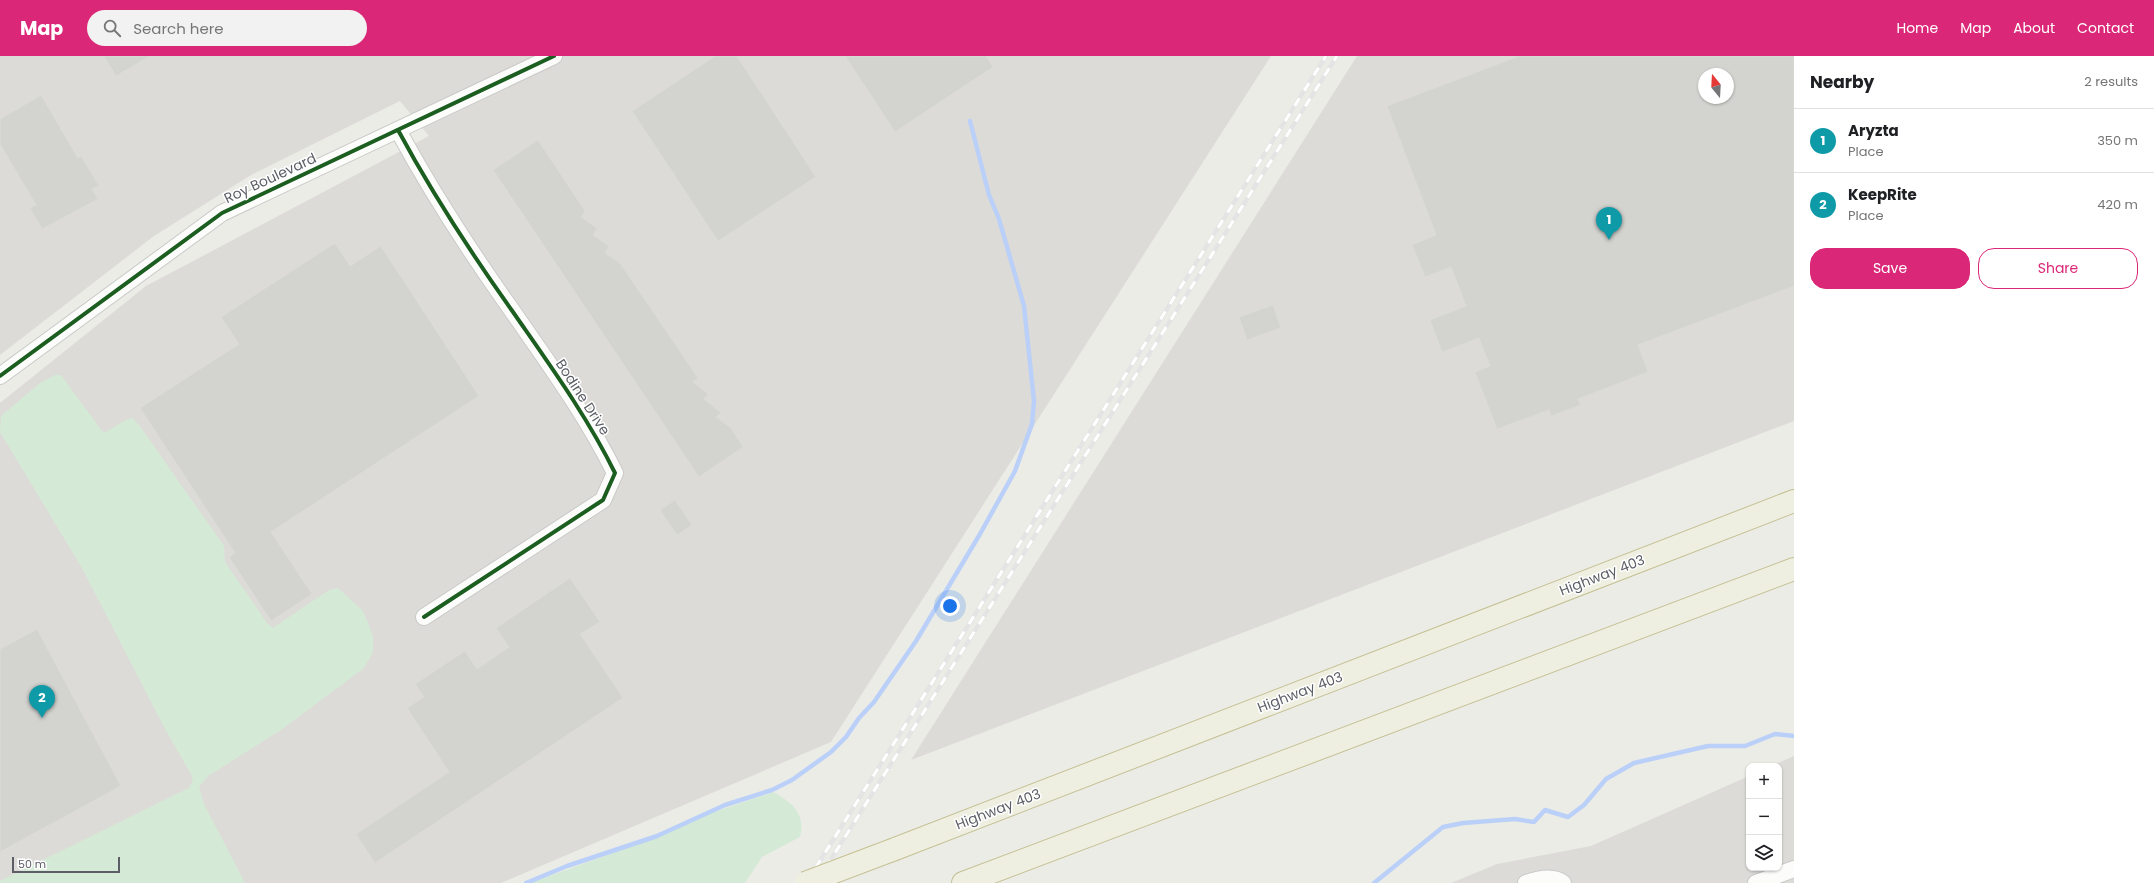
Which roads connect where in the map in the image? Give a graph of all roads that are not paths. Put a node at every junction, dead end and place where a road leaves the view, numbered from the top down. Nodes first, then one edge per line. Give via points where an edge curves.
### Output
1 (554, 56) edge
2 (398, 130) junction
3 (0, 376) edge
4 (1794, 501) edge
5 (1794, 569) edge
6 (424, 617) dead end
7 (1794, 869) edge
8 (805, 883) edge
9 (963, 883) edge
10 (1526, 883) edge
11 (1563, 883) edge
12 (1756, 883) edge

1 - 2 street, Roy Boulevard
2 - 3 street, Roy Boulevard via 222,213
2 - 6 street, Bodine Drive via 425,181 575,404 602,446 615,473 603,500
4 - 8 highway, Highway 403, bridge
5 - 9 highway
7 - 12 street
10 - 11 street via 1540,878 1560,880

